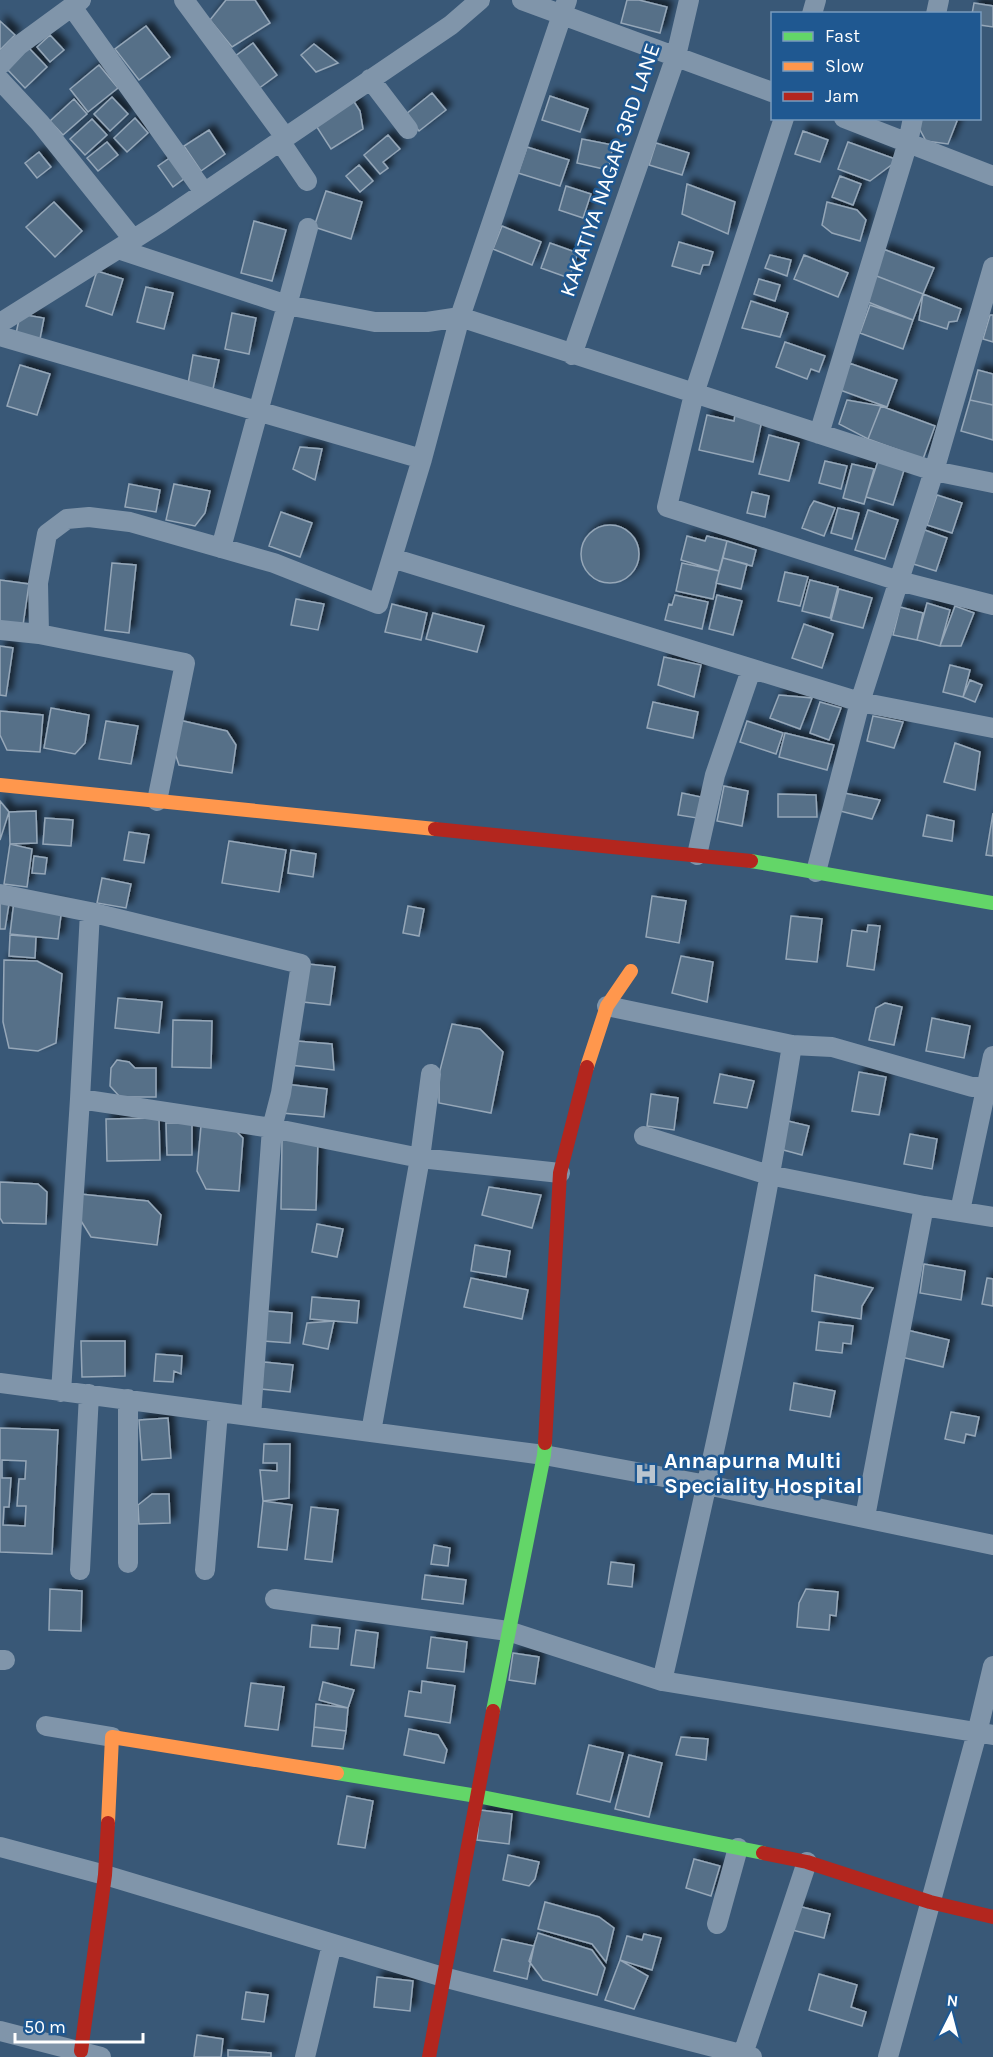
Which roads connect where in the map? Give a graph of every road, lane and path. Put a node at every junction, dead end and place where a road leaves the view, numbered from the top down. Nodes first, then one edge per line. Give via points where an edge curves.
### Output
1 (184, 0) edge
2 (480, 0) edge
3 (522, 0) edge
4 (689, 0) edge
5 (76, 4) edge
6 (565, 7) edge
7 (676, 56) junction
8 (0, 65) edge
9 (370, 79) junction
10 (0, 80) edge
11 (771, 92) edge
12 (783, 120) edge
13 (849, 120) edge
14 (913, 120) edge
15 (408, 129) dead end
16 (283, 139) junction
17 (908, 142) junction
18 (993, 176) edge
19 (307, 182) dead end
20 (204, 192) junction
21 (308, 228) dead end
22 (125, 244) junction
23 (993, 267) edge
24 (287, 305) junction
25 (460, 317) junction
26 (0, 322) edge
27 (0, 336) edge
28 (572, 355) junction
29 (694, 394) junction
30 (258, 411) junction
31 (819, 434) junction
32 (422, 459) junction
33 (934, 471) junction
34 (993, 483) edge
35 (221, 548) junction
36 (392, 558) junction
37 (899, 581) junction
38 (993, 605) edge
39 (0, 630) edge
40 (39, 634) junction
41 (752, 670) junction
42 (860, 702) junction
43 (993, 728) edge
44 (0, 785) edge
45 (157, 801) junction
46 (697, 855) junction
47 (816, 872) junction
48 (0, 894) edge
49 (993, 903) edge
50 (90, 912) junction
51 (631, 971) dead end
52 (607, 1006) junction
53 (792, 1045) junction
54 (993, 1056) edge
55 (431, 1074) dead end
56 (985, 1087) junction
57 (80, 1099) junction
58 (272, 1128) junction
59 (644, 1136) dead end
60 (420, 1158) junction
61 (560, 1173) junction
62 (769, 1174) junction
63 (924, 1206) junction
64 (960, 1211) junction
65 (993, 1217) edge
66 (0, 1383) edge
67 (61, 1392) junction
68 (89, 1394) junction
69 (128, 1399) junction
70 (218, 1412) junction
71 (250, 1416) junction
72 (371, 1432) junction
73 (544, 1455) junction
74 (707, 1485) junction
75 (865, 1517) junction
76 (993, 1545) edge
77 (128, 1563) dead end
78 (80, 1570) dead end
79 (205, 1570) dead end
80 (275, 1599) dead end
81 (508, 1631) junction
82 (993, 1666) edge
83 (662, 1681) junction
84 (46, 1726) dead end
85 (985, 1734) edge
86 (112, 1737) junction
87 (477, 1796) junction
88 (0, 1847) edge
89 (738, 1848) junction
90 (807, 1862) junction
91 (105, 1875) junction
92 (930, 1902) junction
93 (993, 1917) edge
94 (717, 1924) dead end
95 (332, 1944) junction
96 (443, 1977) junction
97 (0, 2031) edge
98 (81, 2051) junction
99 (748, 2056) edge
100 (101, 2057) edge
101 (305, 2057) edge
102 (429, 2057) edge
103 (888, 2057) edge

1 - 16 street
2 - 9 street
3 - 6 street
4 - 7 street, KAKATIYA NAGAR 3RD LANE
5 - 8 street via 18,46
5 - 20 street
6 - 7 street
6 - 25 street
7 - 11 street
7 - 28 street, KAKATIYA NAGAR 3RD LANE
9 - 15 street
9 - 16 street
10 - 22 street via 40,123
12 - 29 street
13 - 17 street
14 - 17 street
16 - 19 street
16 - 20 street
17 - 18 street
17 - 31 street
20 - 22 street
21 - 24 street
22 - 24 street
22 - 26 street
23 - 33 street
24 - 25 street via 375,322 427,322
24 - 30 street
25 - 28 street
25 - 32 street
27 - 30 street
28 - 29 street
29 - 31 street
29 - 37 street via 667,507
30 - 32 street
30 - 35 street
31 - 33 street
32 - 36 street
33 - 34 street
33 - 37 street
35 - 36 street via 274,563 378,604
35 - 40 street via 129,522 89,517 67,519 47,534 38,583
36 - 41 street
37 - 38 street
37 - 42 street
39 - 40 street
40 - 45 street via 185,663
41 - 42 street
41 - 46 street via 715,775
42 - 43 street
42 - 47 street
44 - 45 street
45 - 46 street
46 - 47 street
47 - 49 street
48 - 50 street
50 - 57 street
50 - 58 street via 301,964
51 - 52 street
52 - 53 street
52 - 61 street via 590,1055
53 - 56 street via 831,1047 972,1087
53 - 62 street
54 - 56 street
55 - 60 street
56 - 64 street
57 - 58 street
57 - 67 street
58 - 60 street
58 - 71 street
59 - 62 street
60 - 61 street
60 - 72 street
61 - 73 street
62 - 63 street
62 - 74 street
63 - 64 street
63 - 75 street
64 - 65 street
66 - 67 street
67 - 68 street
68 - 69 street
68 - 78 street
69 - 70 street
69 - 77 street
70 - 71 street
70 - 79 street
71 - 72 street
72 - 73 street
73 - 74 street
73 - 81 street
74 - 75 street
74 - 83 street
75 - 76 street
80 - 81 street
81 - 83 street
81 - 87 street
82 - 85 street
83 - 85 street
84 - 86 street
85 - 92 street
86 - 87 street
86 - 91 street
87 - 89 street
87 - 96 street
88 - 91 street
89 - 90 street
89 - 94 street
90 - 92 street
90 - 99 street
91 - 95 street
91 - 98 street
92 - 93 street
92 - 103 street
95 - 96 street
95 - 101 street
96 - 99 street
96 - 102 street
97 - 98 street
98 - 100 street

